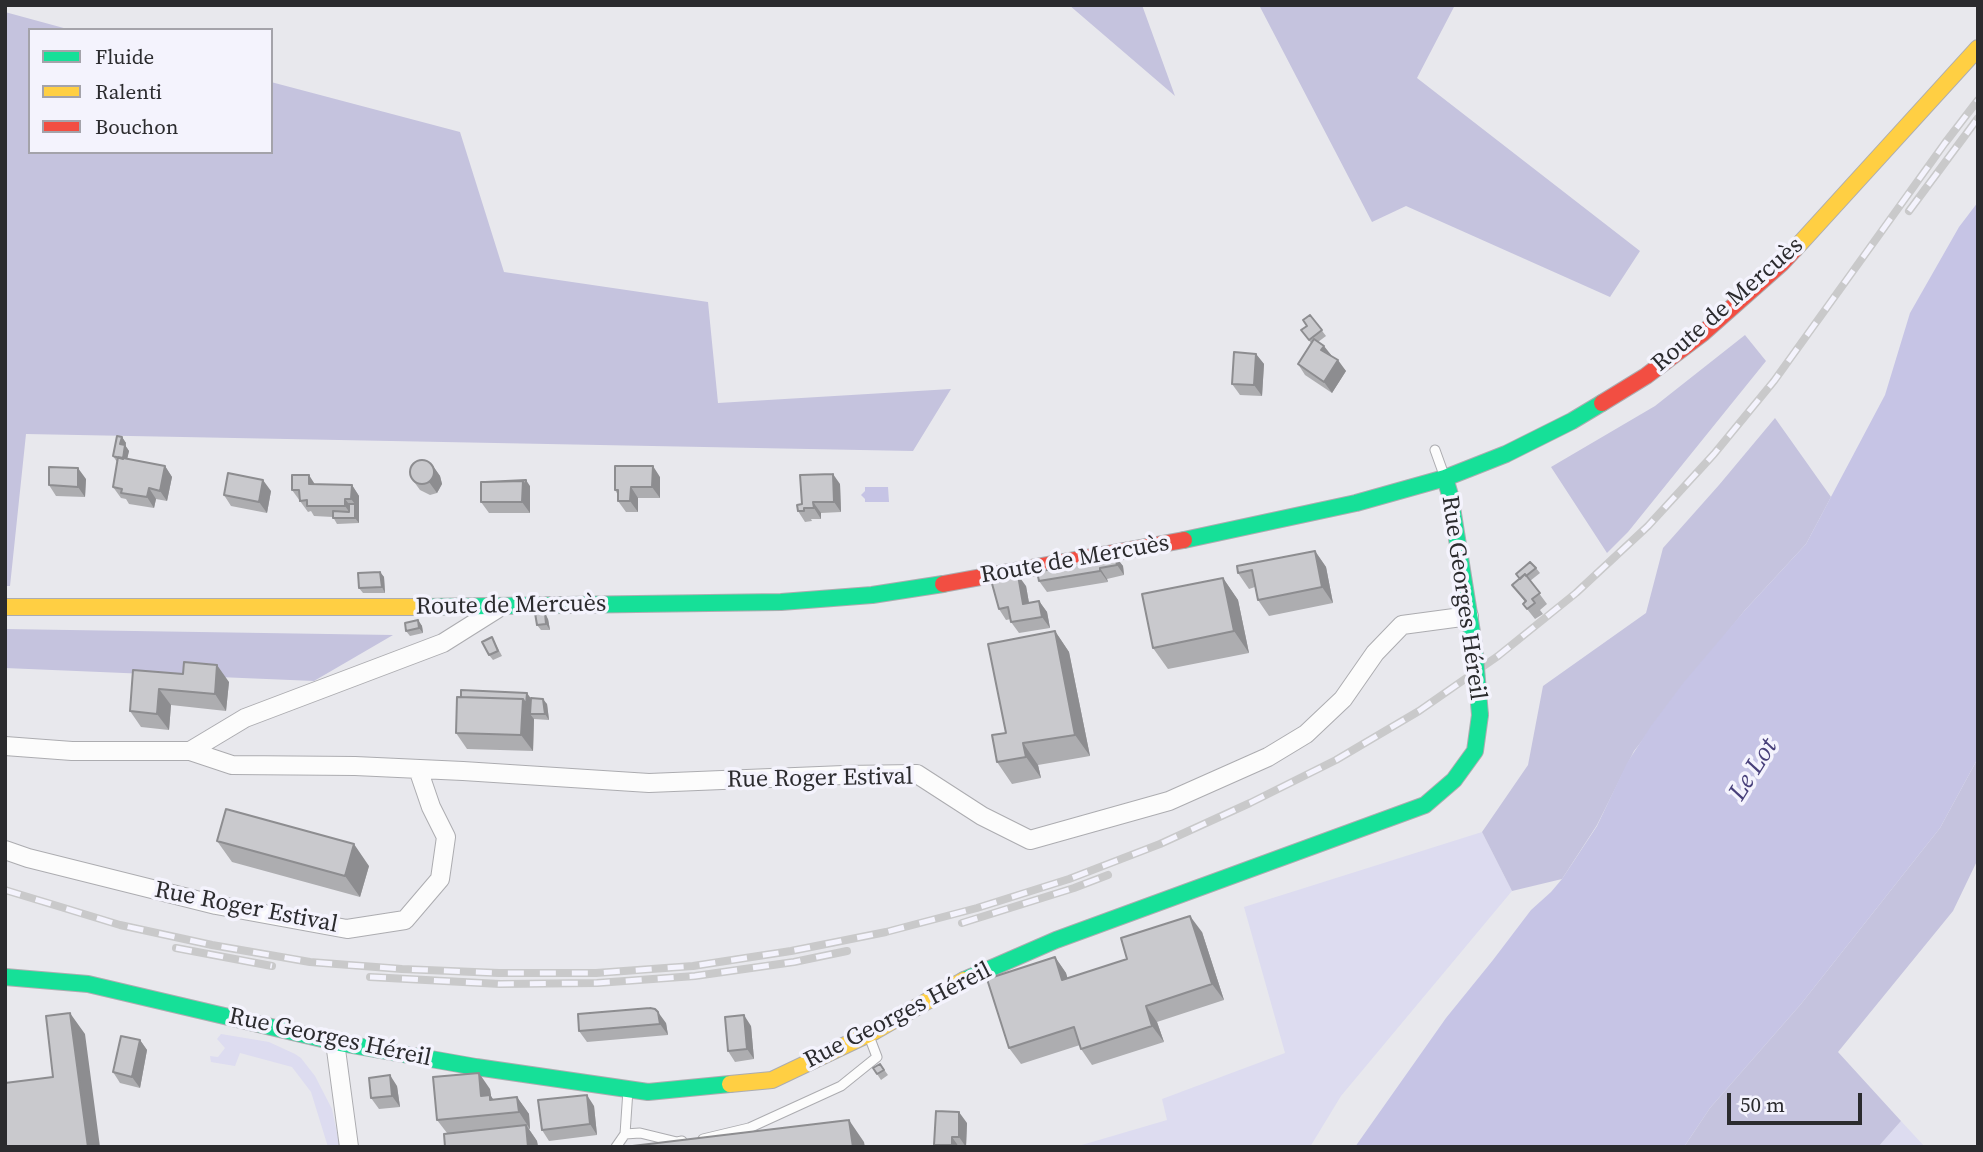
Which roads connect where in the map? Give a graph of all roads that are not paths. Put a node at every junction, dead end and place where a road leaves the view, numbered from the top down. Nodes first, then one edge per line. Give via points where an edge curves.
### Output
1 (1978, 48) edge
2 (1435, 450) dead end
3 (1445, 478) junction
4 (5, 607) edge
5 (500, 607) junction
6 (1469, 616) junction
7 (5, 746) edge
8 (190, 751) junction
9 (418, 769) junction
10 (5, 850) edge
11 (5, 977) edge
12 (868, 1034) junction
13 (335, 1042) junction
14 (628, 1089) junction
15 (625, 1134) junction
16 (349, 1147) edge
17 (616, 1147) edge

1 - 3 main road, Route de Mercuès via 1782,263 1703,333 1646,376 1572,421
2 - 3 lane
3 - 5 main road, Route de Mercuès via 1220,533 872,595 781,602
3 - 6 main road, Rue Georges Héreil
4 - 5 main road, Route de Mercuès
5 - 8 street via 443,643 245,718
6 - 9 street, Rue Roger Estival via 1402,625 1375,653 1343,699 1306,734 1268,757 1169,801 1030,840 917,774 649,783
6 - 12 main road, Rue Georges Héreil, bridge via 1480,715 1475,751 1454,780 1424,805 1056,940 963,980
7 - 8 street, Rue Roger Estival
8 - 9 street, Rue Roger Estival via 232,765
9 - 10 street, Rue Roger Estival via 446,837 440,879 405,920 347,929 216,905
11 - 13 main road, Rue Georges Héreil via 88,984
12 - 14 main road, Rue Georges Héreil via 772,1080 648,1092
12 - 15 lane via 877,1057 841,1086 749,1128 677,1142
13 - 14 main road, Rue Georges Héreil
13 - 16 street
14 - 15 lane
15 - 17 lane

